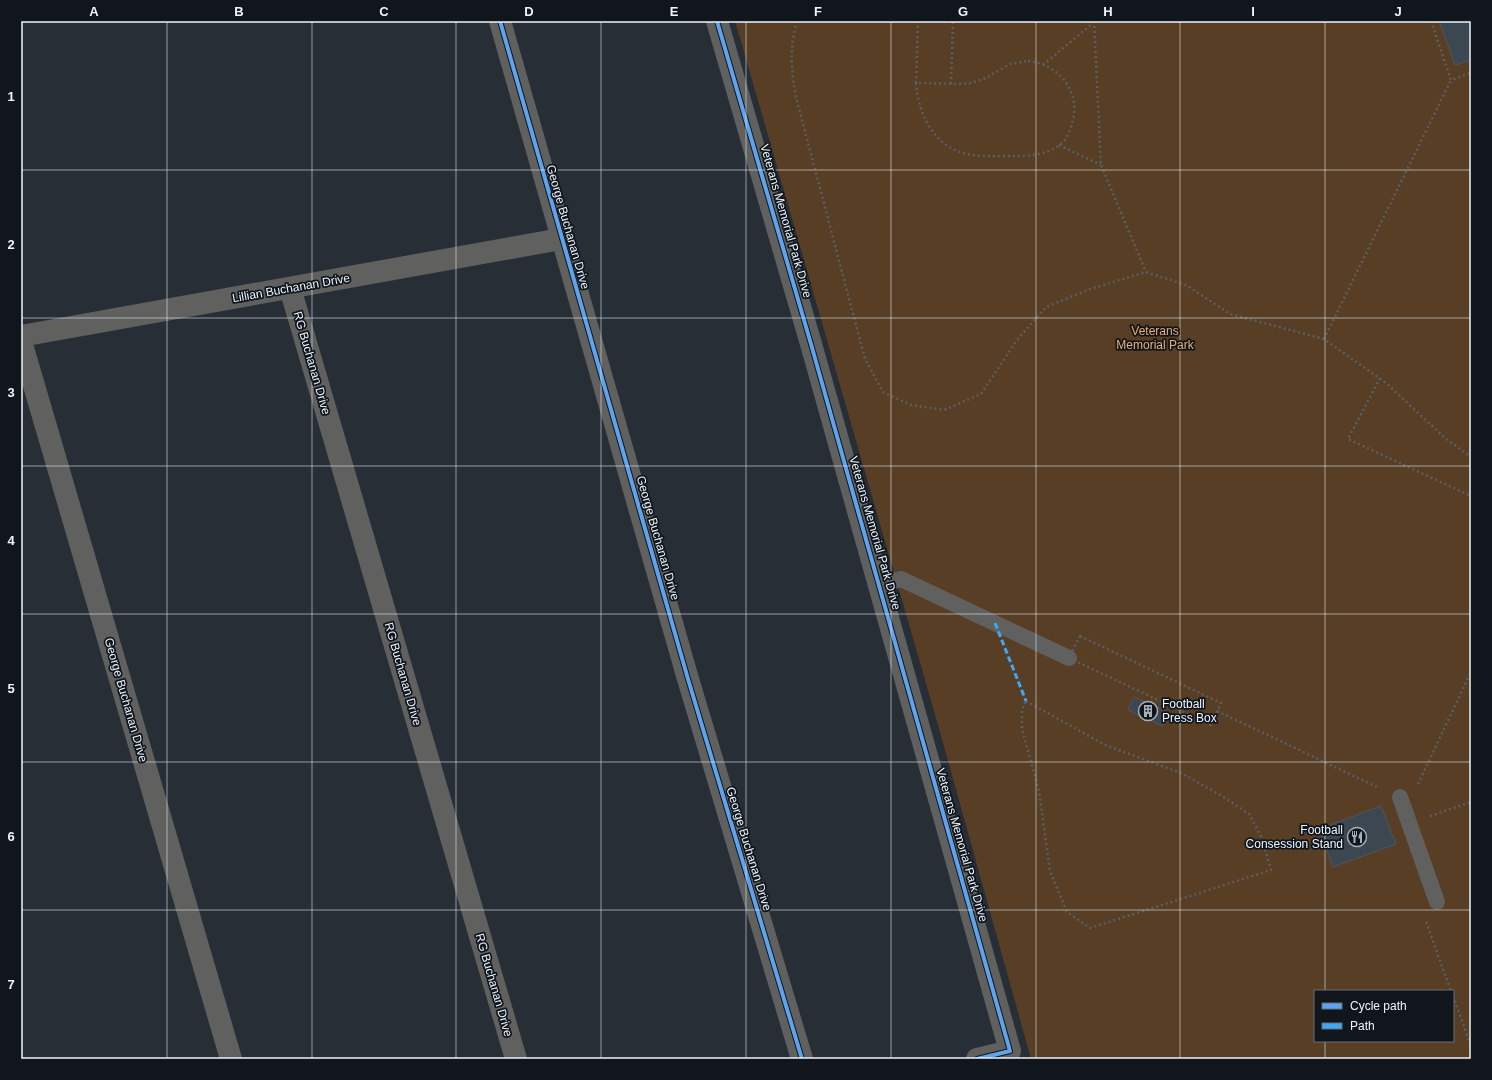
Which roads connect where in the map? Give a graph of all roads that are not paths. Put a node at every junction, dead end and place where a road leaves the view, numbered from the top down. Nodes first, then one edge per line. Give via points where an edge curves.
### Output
1 (500, 21) edge
2 (717, 21) edge
3 (562, 239) junction
4 (290, 288) junction
5 (21, 336) edge
6 (21, 341) edge
7 (879, 585) junction
8 (1069, 658) road end
9 (1405, 811) road end
10 (1438, 902) dead end
11 (231, 1059) edge
12 (516, 1059) edge
13 (802, 1059) edge
14 (977, 1059) edge

1 - 3 street, George Buchanan Drive
2 - 7 street, Veterans Memorial Park Drive
3 - 4 street, Lillian Buchanan Drive
3 - 13 street, George Buchanan Drive via 690,687
4 - 5 street, Lillian Buchanan Drive
4 - 12 street, RG Buchanan Drive
6 - 11 street, George Buchanan Drive
7 - 8 lane via 901,579
7 - 14 street, Veterans Memorial Park Drive via 1010,1051
9 - 10 lane

